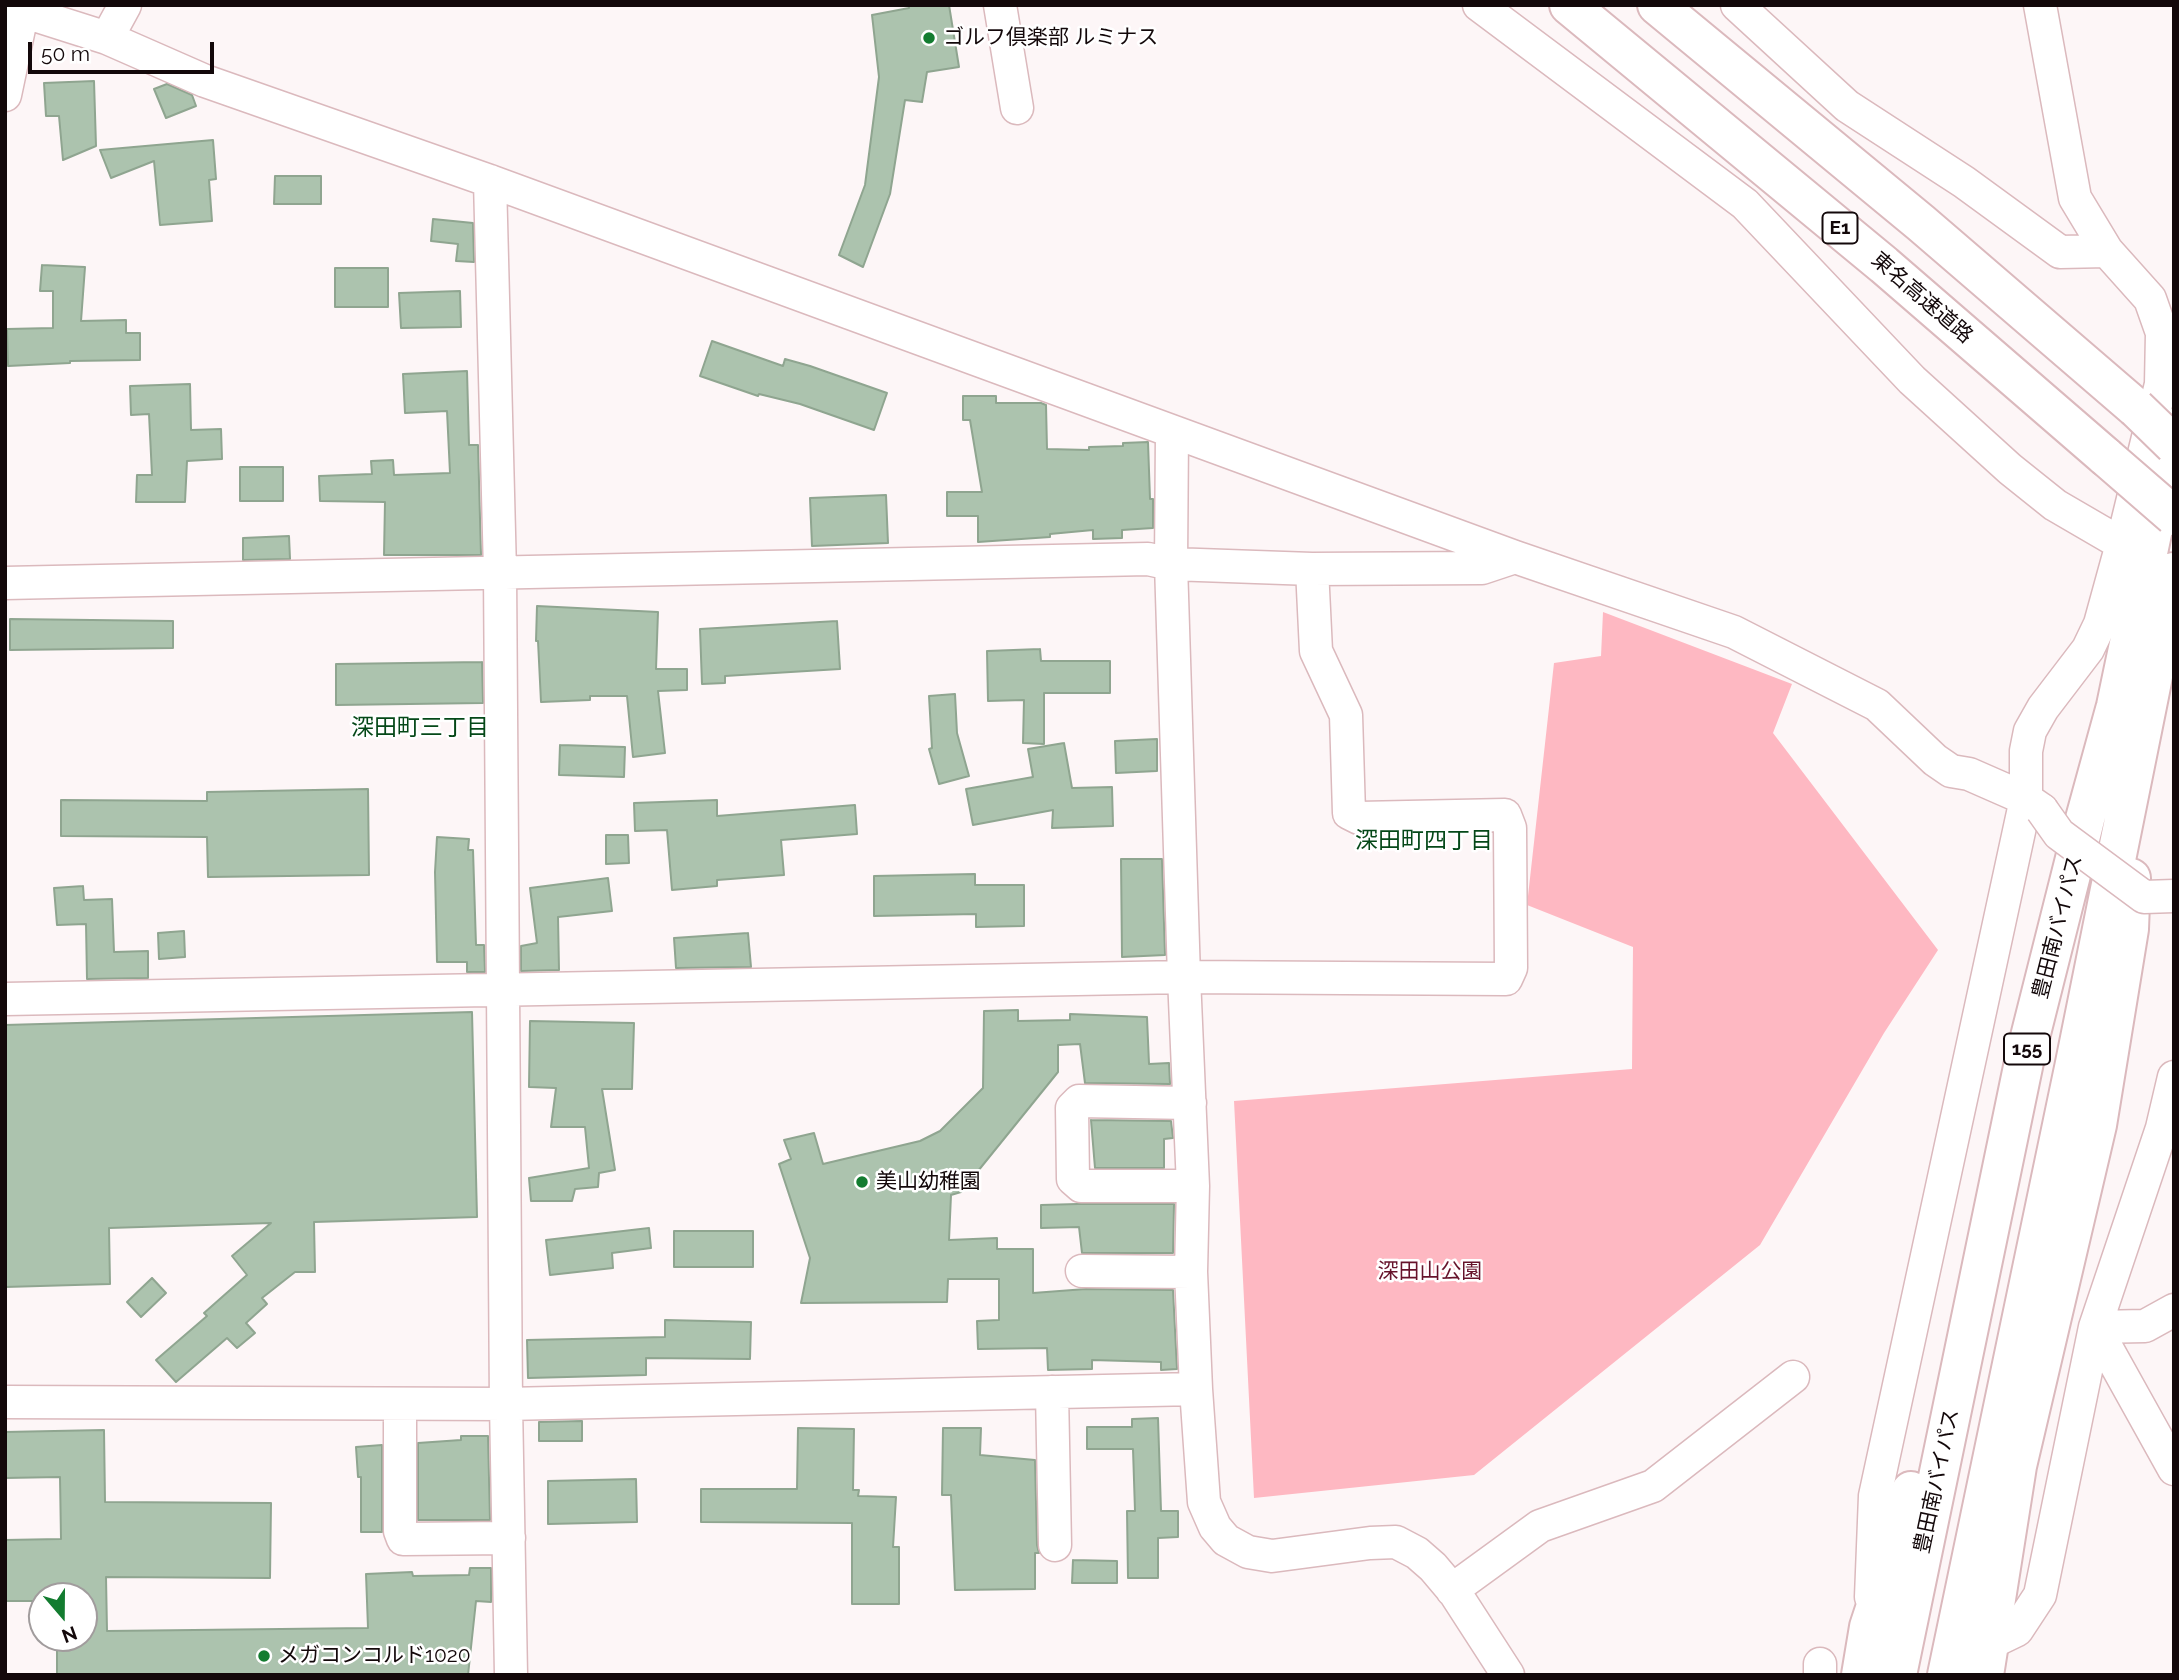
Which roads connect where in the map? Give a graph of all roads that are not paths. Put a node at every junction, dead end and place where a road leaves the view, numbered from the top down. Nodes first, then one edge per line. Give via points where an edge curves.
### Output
1 (125, 5) edge
2 (1000, 5) edge
3 (1479, 5) edge
4 (1569, 5) edge
5 (1657, 5) edge
6 (1737, 5) edge
7 (2040, 5) edge
8 (17, 9) edge
9 (107, 38) junction
10 (5, 95) edge
11 (1017, 108) dead end
12 (490, 181) junction
13 (2107, 251) junction
14 (2174, 428) edge
15 (1172, 432) junction
16 (2174, 445) edge
17 (2174, 516) edge
18 (2122, 544) junction
19 (1515, 557) junction
20 (1171, 564) junction
21 (1312, 569) junction
22 (500, 572) junction
23 (2174, 572) edge
24 (5, 583) edge
25 (2135, 757) junction
26 (2034, 805) junction
27 (2083, 830) junction
28 (2174, 896) edge
29 (1184, 976) junction
30 (502, 991) junction
31 (5, 999) edge
32 (2174, 1077) edge
33 (1190, 1103) junction
34 (2168, 1132) edge
35 (1193, 1186) junction
36 (1082, 1271) dead end
37 (1191, 1272) junction
38 (2174, 1310) edge
39 (2095, 1327) junction
40 (1793, 1377) dead end
41 (1196, 1389) junction
42 (1052, 1392) junction
43 (5, 1402) edge
44 (400, 1404) junction
45 (506, 1404) junction
46 (2172, 1463) edge
47 (509, 1538) junction
48 (1055, 1545) dead end
49 (1452, 1590) junction
50 (1869, 1627) junction
51 (1987, 1659) edge
52 (512, 1672) edge
53 (1508, 1675) edge
54 (1861, 1675) edge
55 (1897, 1675) edge
56 (1947, 1675) edge

1 - 9 street
2 - 11 street
3 - 18 street via 1745,204 1912,380 2010,469 2055,505
4 - 17 highway, 東名高速道路 / E1, bridge via 1884,265
5 - 16 highway, bridge via 1922,223
6 - 13 street via 1847,106 2060,252
7 - 13 street via 2076,198
8 - 9 street
8 - 10 street
9 - 12 street via 205,81
12 - 15 street
12 - 22 street
13 - 18 street via 2150,299 2162,333 2161,384
14 - 27 highway, 豊田南バイパス / 155 via 2116,706
15 - 19 street
15 - 20 street
18 - 26 street via 2100,624 2088,649 2030,731 2026,751
19 - 21 street via 1482,568
19 - 26 street via 1734,632 1877,705 1951,771 1969,774
20 - 21 street
20 - 22 street via 1148,559
20 - 29 street
21 - 29 street via 1316,651 1346,715 1349,813 1359,818 1505,815 1510,828 1511,968 1506,979
22 - 24 street
22 - 30 street
23 - 25 highway, 豊田南バイパス / 155
25 - 51 highway, 155 via 2129,929 2097,1125 2017,1465
25 - 56 highway, 豊田南バイパス / 155
26 - 28 street, bridge via 2059,834 2144,897
26 - 50 street via 1875,1496
27 - 50 highway, 155 via 2046,923 1969,1209 1905,1518
27 - 55 highway, 豊田南バイパス / 155 via 2025,1057
29 - 30 street
29 - 33 street
30 - 31 street
30 - 45 street
32 - 34 street
33 - 35 street
33 - 35 street via 1079,1101 1072,1108 1073,1179 1081,1185
34 - 39 street
35 - 37 street
36 - 37 street
37 - 41 street
38 - 39 street via 2144,1326
39 - 46 street
39 - 51 street via 2040,1595 2017,1630
40 - 49 street via 1653,1486 1540,1526
41 - 42 street
41 - 49 street via 1204,1502 1227,1541 1248,1552 1272,1556 1396,1542 1425,1560
42 - 45 street
42 - 48 street
43 - 44 street
44 - 45 street
44 - 47 street via 403,1539
45 - 47 street
47 - 52 street
49 - 53 street
50 - 54 highway, 155

